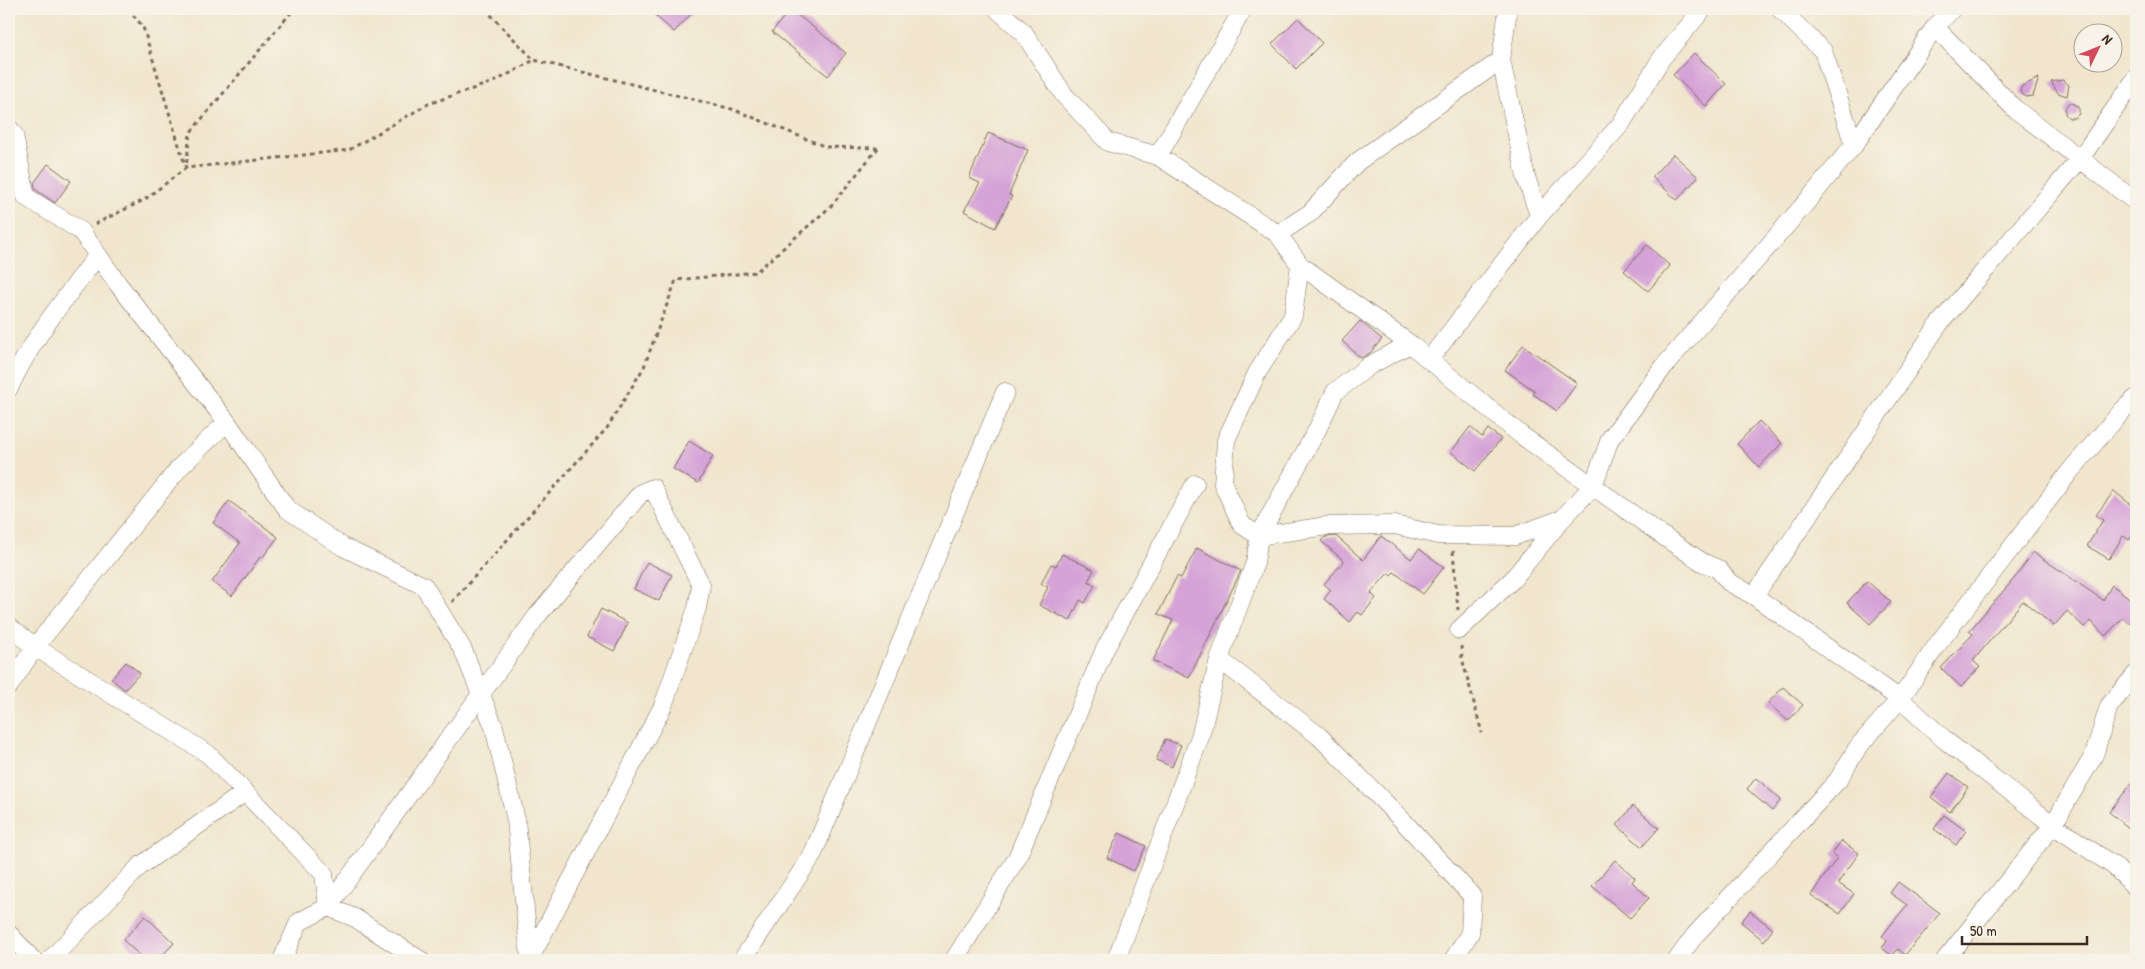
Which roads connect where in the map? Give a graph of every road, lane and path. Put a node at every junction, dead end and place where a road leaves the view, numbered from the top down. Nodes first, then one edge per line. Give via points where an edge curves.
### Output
1 (128, 9) edge
2 (294, 9) edge
3 (485, 9) edge
4 (997, 9) edge
5 (1244, 9) edge
6 (1508, 9) edge
7 (1703, 9) edge
8 (1780, 9) edge
9 (1952, 9) edge
10 (1935, 27) junction
11 (534, 60) junction
12 (1501, 60) junction
13 (2136, 78) edge
14 (9, 128) edge
15 (1854, 145) junction
16 (1158, 156) junction
17 (2080, 159) junction
18 (186, 168) junction
19 (2136, 202) edge
20 (1540, 216) junction
21 (81, 231) junction
22 (1278, 234) junction
23 (98, 255) junction
24 (1300, 265) junction
25 (1410, 344) junction
26 (1429, 360) junction
27 (9, 388) edge
28 (1005, 392) dead end
29 (2136, 398) edge
30 (227, 422) junction
31 (1195, 484) dead end
32 (1593, 486) junction
33 (1562, 519) junction
34 (1259, 536) junction
35 (1754, 596) junction
36 (441, 614) junction
37 (9, 627) edge
38 (1459, 630) dead end
39 (35, 646) junction
40 (1220, 659) junction
41 (2136, 674) edge
42 (9, 686) edge
43 (480, 693) junction
44 (1900, 699) junction
45 (244, 793) junction
46 (2053, 825) junction
47 (2136, 888) edge
48 (328, 907) junction
49 (9, 934) edge
50 (32, 960) edge
51 (50, 960) edge
52 (282, 960) edge
53 (420, 960) edge
54 (530, 960) edge
55 (742, 960) edge
56 (954, 960) edge
57 (1116, 960) edge
58 (1454, 960) edge
59 (1677, 960) edge
60 (1945, 960) edge

1 - 18 path via 143,27
2 - 18 path via 190,133
3 - 11 path
4 - 16 street via 1024,33 1064,95 1108,142
5 - 16 street
6 - 12 street
7 - 20 street via 1661,59 1621,124
8 - 15 street via 1823,51
9 - 10 street
10 - 15 street
10 - 17 street via 2015,109
11 - 18 path via 496,81 428,104 349,150
11 - 36 path via 732,109 826,147 878,148 830,207 756,272 676,280 644,367 607,428
12 - 20 street via 1526,177
12 - 22 street via 1357,162 1310,213
13 - 17 street
14 - 21 street via 14,135 26,197
15 - 32 street via 1664,365 1610,439
16 - 22 street
17 - 19 street
17 - 35 street via 1939,324
18 - 21 path via 144,200
20 - 26 street
21 - 23 street
22 - 24 street
23 - 27 street via 51,317
23 - 30 street
24 - 25 street
24 - 34 street via 1293,316 1258,374 1226,440 1223,484 1242,525
25 - 26 street
25 - 34 street via 1370,365 1335,392 1318,430
26 - 32 street via 1521,435
28 - 55 street via 812,856
29 - 44 street via 2071,470 1937,645
30 - 36 street via 288,509 343,547 424,586
30 - 39 street via 180,467
31 - 56 street via 1104,651 1017,858
32 - 33 street
32 - 35 street via 1702,562 1718,569 1729,582
33 - 34 street via 1515,536 1438,535 1395,525 1327,526
33 - 38 street via 1512,580
34 - 40 street via 1255,563
35 - 44 street
36 - 43 street via 463,650
37 - 39 street
39 - 42 street
39 - 45 street via 208,754
40 - 57 street via 1200,737
40 - 58 street via 1319,736 1472,896 1470,933
41 - 46 street via 2109,706 2094,755
43 - 48 street
43 - 54 street via 494,727 516,820
43 - 54 street via 537,616 641,493 653,488 701,585 697,608 663,706
44 - 46 street via 1946,741
44 - 59 street via 1858,748 1838,780 1695,935
45 - 48 street via 324,874
45 - 51 street via 140,866
46 - 47 street via 2114,866
46 - 60 street
48 - 52 street via 298,922
48 - 53 street via 356,918
49 - 50 street

